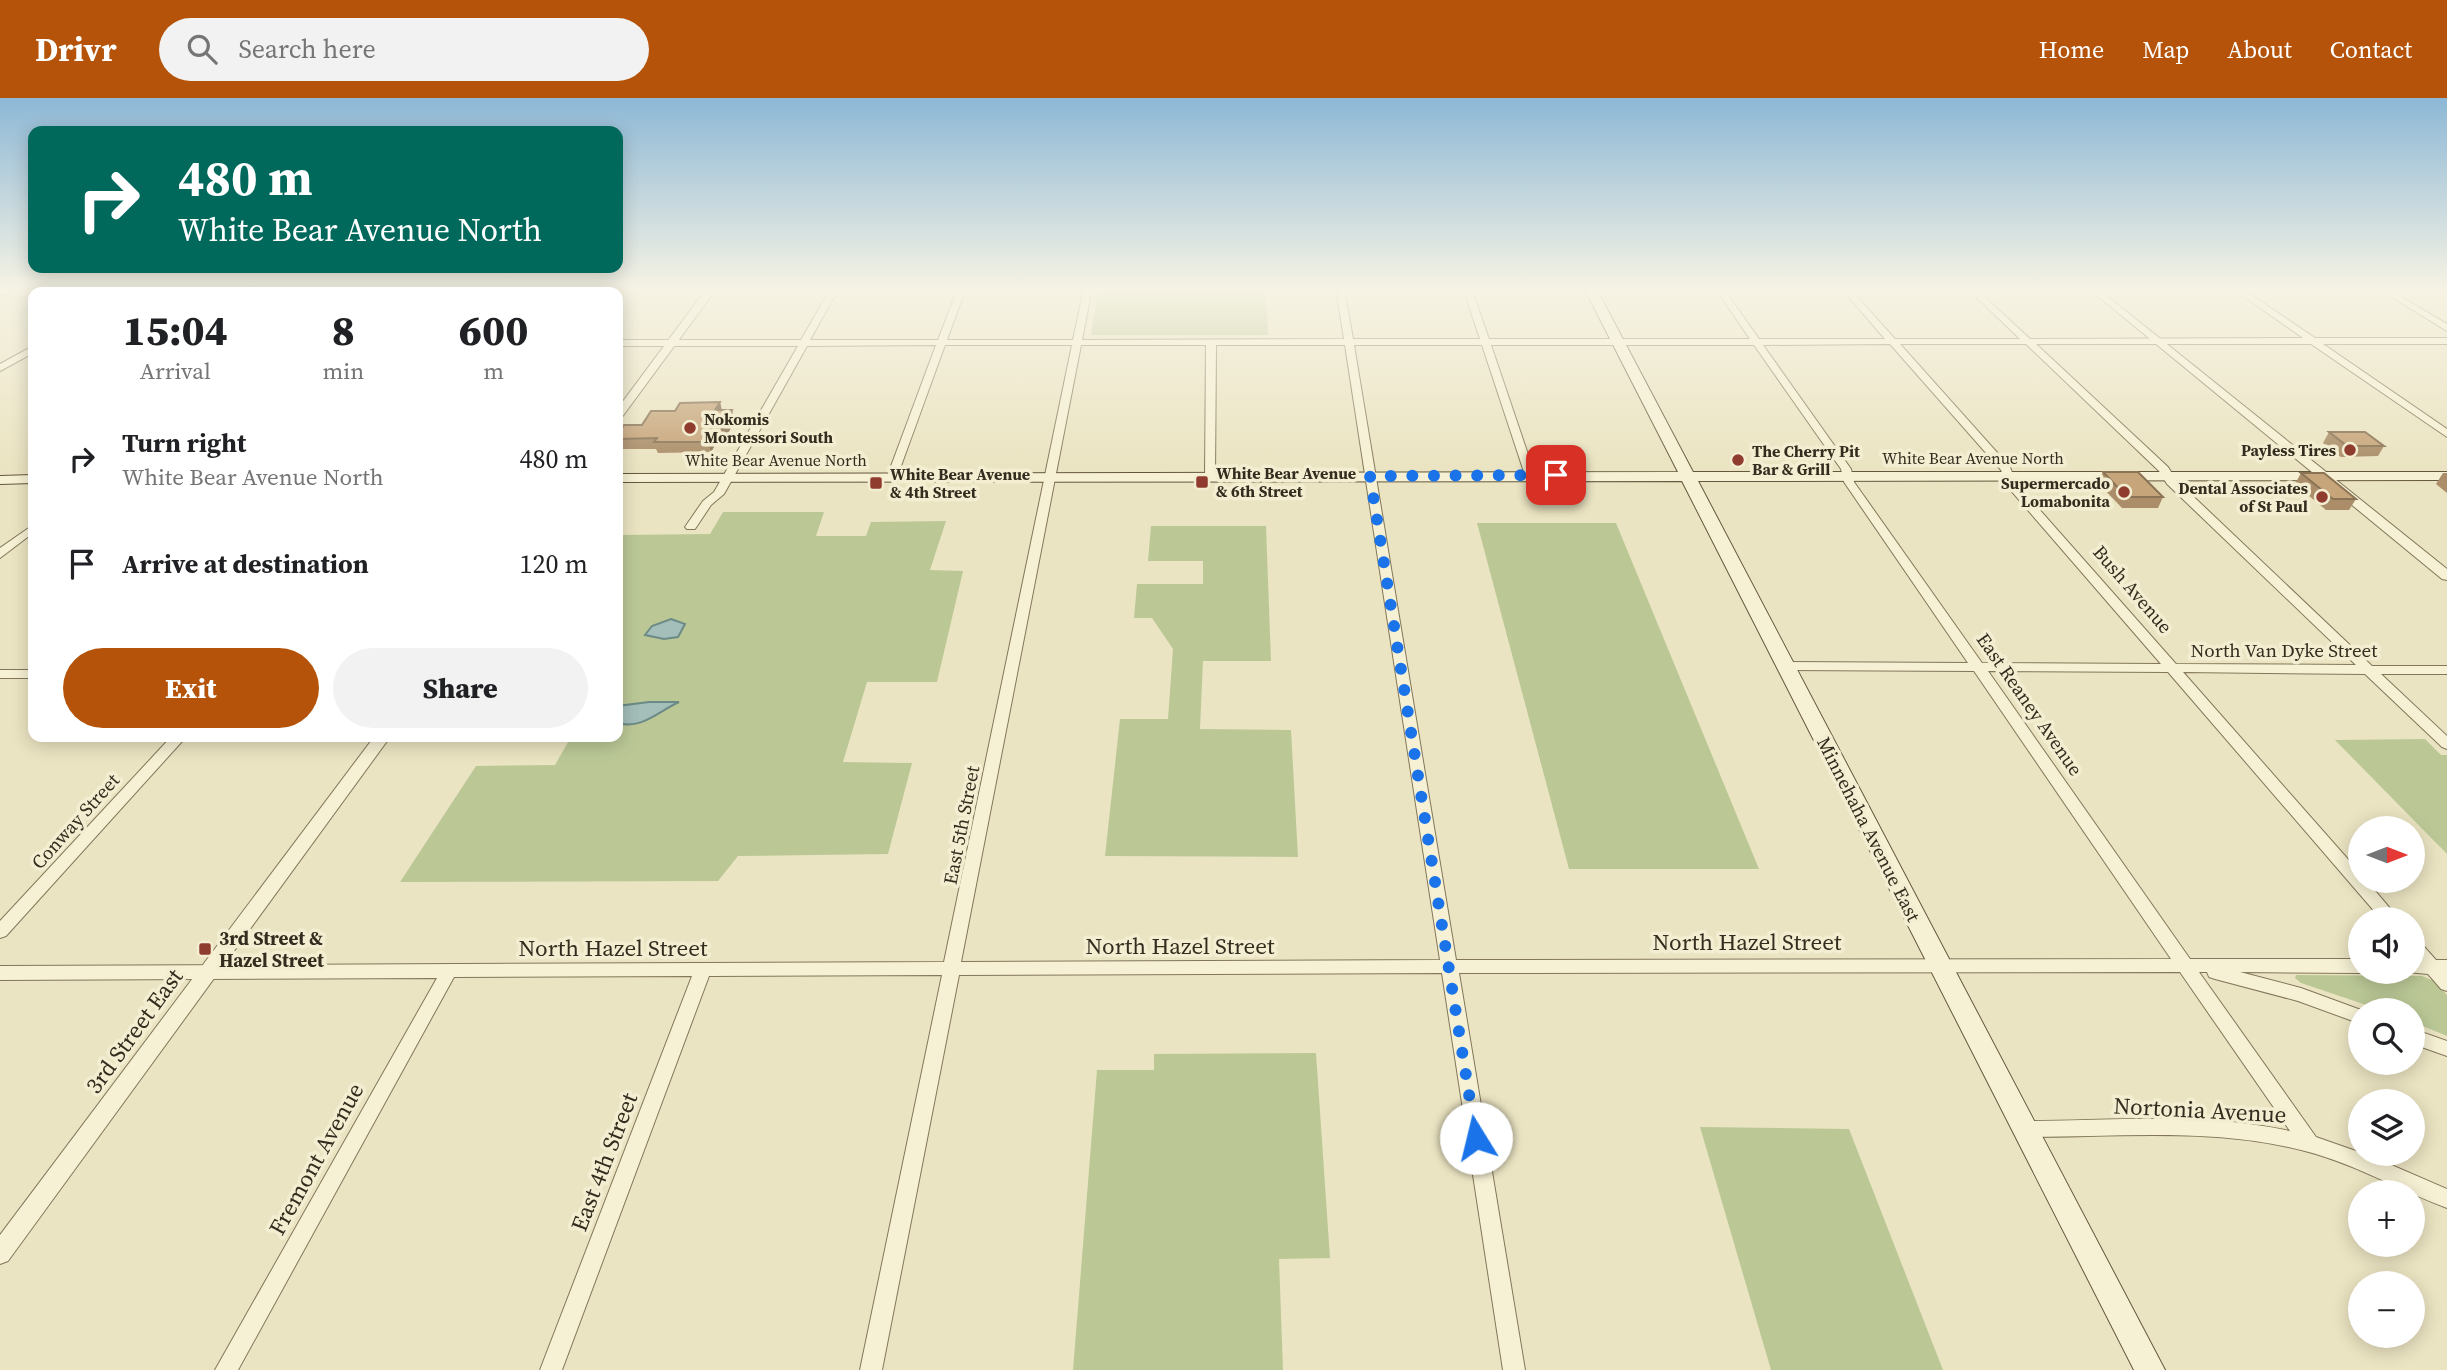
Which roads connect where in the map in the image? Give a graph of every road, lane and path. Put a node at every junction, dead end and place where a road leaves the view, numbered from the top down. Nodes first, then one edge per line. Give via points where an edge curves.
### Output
1 (667, 347) edge
2 (801, 347) edge
3 (940, 347) edge
4 (1076, 347) edge
5 (1212, 347) edge
6 (1349, 347) edge
7 (1487, 347) edge
8 (1621, 347) edge
9 (1761, 347) edge
10 (1899, 347) edge
11 (2035, 347) edge
12 (2165, 347) edge
13 (2322, 347) edge
14 (28, 352) edge
15 (0, 368) edge
16 (623, 408) edge
17 (2447, 434) edge
18 (1530, 475) junction
19 (1687, 475) junction
20 (2008, 475) junction
21 (2324, 475) junction
22 (1370, 476) junction
23 (1849, 476) junction
24 (2168, 476) junction
25 (2447, 476) edge
26 (892, 477) junction
27 (1050, 477) junction
28 (1210, 477) junction
29 (623, 478) edge
30 (727, 478) junction
31 (28, 479) edge
32 (0, 480) edge
33 (691, 527) dead end
34 (28, 532) edge
35 (0, 554) edge
36 (2447, 576) edge
37 (1785, 666) junction
38 (1978, 667) junction
39 (2175, 668) junction
40 (2370, 669) junction
41 (2447, 670) edge
42 (0, 674) edge
43 (28, 674) edge
44 (173, 742) edge
45 (378, 742) edge
46 (2447, 744) edge
47 (2381, 907) edge
48 (0, 932) edge
49 (2425, 955) edge
50 (1938, 964) junction
51 (2186, 966) junction
52 (1448, 967) junction
53 (2348, 967) edge
54 (2440, 967) edge
55 (703, 970) junction
56 (951, 970) junction
57 (208, 971) junction
58 (449, 971) junction
59 (0, 973) edge
60 (2447, 984) edge
61 (2348, 1013) edge
62 (2425, 1041) edge
63 (2447, 1049) edge
64 (2024, 1129) junction
65 (2309, 1143) junction
66 (2447, 1199) edge
67 (0, 1253) edge
68 (226, 1370) edge
69 (551, 1370) edge
70 (871, 1370) edge
71 (1514, 1370) edge
72 (2150, 1370) edge

1 - 16 street
2 - 30 street
3 - 26 street
4 - 27 street, East 5th Street
5 - 28 street
6 - 22 street
7 - 18 street
8 - 19 main road, Minnehaha Avenue East
9 - 23 street, East Reaney Avenue
10 - 20 street, Bush Avenue
11 - 24 street
12 - 21 street
13 - 17 street
14 - 15 street
18 - 19 main road, White Bear Avenue North
18 - 22 main road, White Bear Avenue North
19 - 23 main road, White Bear Avenue North
19 - 37 main road, Minnehaha Avenue East
20 - 23 main road, White Bear Avenue North
20 - 24 main road, White Bear Avenue North
20 - 39 street, Bush Avenue via 2011,484
21 - 24 main road, White Bear Avenue North
21 - 25 main road, White Bear Avenue North
21 - 36 street
22 - 28 main road, White Bear Avenue North
22 - 52 street
23 - 38 street, East Reaney Avenue
24 - 40 street
26 - 27 main road, White Bear Avenue North
26 - 30 main road, White Bear Avenue North
27 - 28 main road, White Bear Avenue North
27 - 56 street, East 5th Street
29 - 30 main road, White Bear Avenue North
30 - 33 street
31 - 32 main road
34 - 35 street
37 - 38 street, North Van Dyke Street
37 - 50 main road, Minnehaha Avenue East
38 - 39 street, North Van Dyke Street
38 - 51 street, East Reaney Avenue
39 - 40 street, North Van Dyke Street
39 - 47 street, Bush Avenue
40 - 41 street, North Van Dyke Street
40 - 46 street
42 - 43 street
44 - 48 street, Conway Street
45 - 57 street, 3rd Street East
49 - 54 street
50 - 51 street, North Hazel Street
50 - 52 street, North Hazel Street
50 - 64 main road, Minnehaha Avenue East
51 - 53 street, North Hazel Street
51 - 61 street via 2260,983
51 - 65 street, East Reaney Avenue
52 - 56 street, North Hazel Street
52 - 71 street
54 - 60 street
55 - 56 street, North Hazel Street
55 - 58 street, North Hazel Street
55 - 69 street, East 4th Street
56 - 70 street, East 5th Street
57 - 58 street, North Hazel Street
57 - 59 street, North Hazel Street
57 - 67 street, 3rd Street East
58 - 68 street, Fremont Avenue
62 - 63 street
64 - 65 street, Nortonia Avenue via 2194,1130
64 - 72 main road, Minnehaha Avenue East
65 - 66 street, Nortonia Avenue

